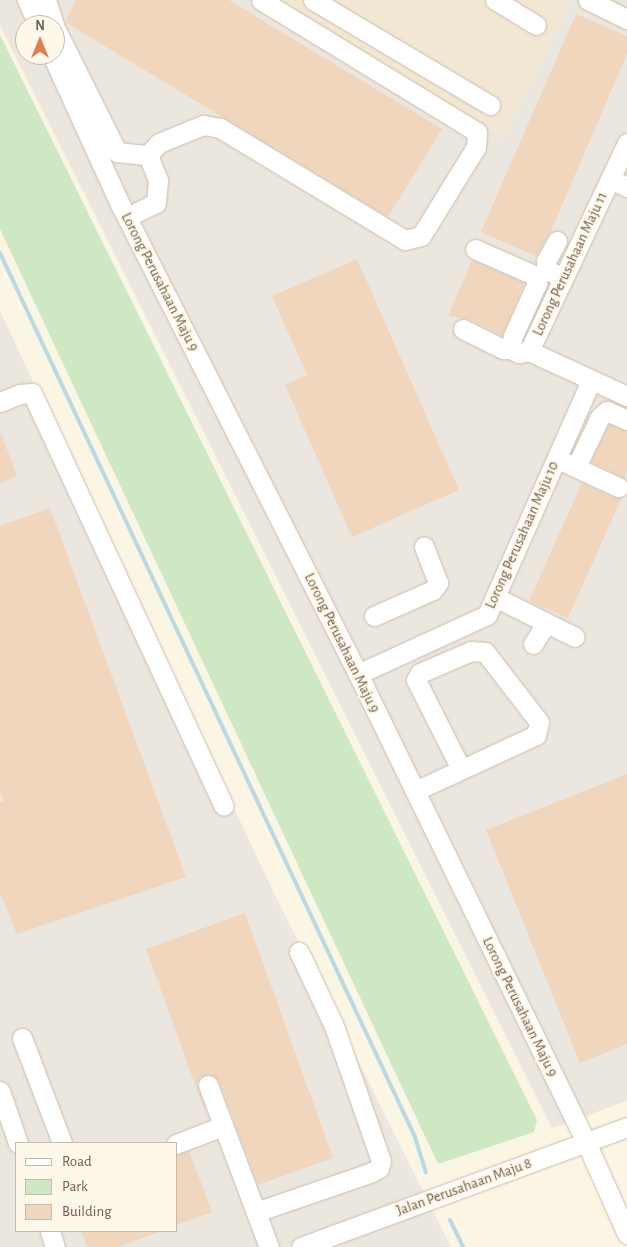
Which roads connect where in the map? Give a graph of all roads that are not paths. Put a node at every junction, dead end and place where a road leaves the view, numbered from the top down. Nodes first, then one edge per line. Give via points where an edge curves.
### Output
1 (27, 0) edge
2 (46, 0) edge
3 (261, 0) edge
4 (313, 0) edge
5 (495, 0) edge
6 (588, 0) edge
7 (34, 15) edge
8 (51, 15) edge
9 (598, 16) dead end
10 (627, 19) edge
11 (536, 25) dead end
12 (627, 32) edge
13 (65, 48) edge
14 (57, 65) edge
15 (490, 105) dead end
16 (627, 143) edge
17 (148, 155) junction
18 (610, 179) junction
19 (627, 187) edge
20 (127, 217) junction
21 (557, 241) dead end
22 (555, 274) junction
23 (463, 329) dead end
24 (520, 350) junction
25 (591, 380) junction
26 (627, 396) edge
27 (0, 402) edge
28 (627, 420) edge
29 (556, 458) junction
30 (576, 467) junction
31 (618, 486) dead end
32 (424, 548) dead end
33 (495, 597) junction
34 (374, 616) dead end
35 (546, 623) junction
36 (575, 637) dead end
37 (533, 644) dead end
38 (358, 674) junction
39 (461, 769) junction
40 (415, 791) junction
41 (224, 806) dead end
42 (299, 952) dead end
43 (22, 1038) dead end
44 (208, 1084) dead end
45 (0, 1092) edge
46 (223, 1126) junction
47 (627, 1127) edge
48 (18, 1142) edge
49 (62, 1142) edge
50 (586, 1142) junction
51 (178, 1143) edge
52 (256, 1212) junction
53 (50, 1232) edge
54 (627, 1234) edge
55 (55, 1247) edge
56 (269, 1247) edge
57 (301, 1247) edge

1 - 7 street
2 - 8 street
3 - 17 street via 477,132 476,147 421,236 405,240 220,128 203,125 159,143
4 - 15 street
5 - 11 street
6 - 10 street
9 - 12 street
13 - 17 street via 117,152
14 - 20 street, Lorong Perusahaan Maju 9
16 - 18 street, Lorong Perusahaan Maju 11
17 - 20 street via 158,180 156,203
18 - 19 street
18 - 22 street, Lorong Perusahaan Maju 11
20 - 38 street, Lorong Perusahaan Maju 9
21 - 22 street via 546,261
22 - 24 street, Lorong Perusahaan Maju 11
22 - 24 street via 474,242 534,275 537,284 513,336
23 - 24 street via 504,349
24 - 25 street, Lorong Perusahaan Maju 11
25 - 26 street, Lorong Perusahaan Maju 11
25 - 29 street, Lorong Perusahaan Maju 10
27 - 41 street via 32,393
28 - 30 street via 607,411 600,417
29 - 30 street
29 - 33 street, Lorong Perusahaan Maju 10
30 - 31 street
32 - 34 street via 438,582 433,590
33 - 35 street
33 - 38 street, Lorong Perusahaan Maju 10 via 487,615
35 - 36 street
35 - 37 street
38 - 40 street, Lorong Perusahaan Maju 9
39 - 39 street via 536,735 539,722 485,652 470,651 420,674 416,680
39 - 40 street
40 - 50 street, Lorong Perusahaan Maju 9
42 - 52 street via 334,1026 381,1161 379,1168 372,1172
43 - 49 street
44 - 46 street
45 - 48 street
46 - 51 street
46 - 52 street
47 - 50 street, Jalan Perusahaan Maju 8
50 - 54 street, Lorong Perusahaan Maju 9
50 - 57 street, Jalan Perusahaan Maju 8
52 - 56 street
53 - 55 street

